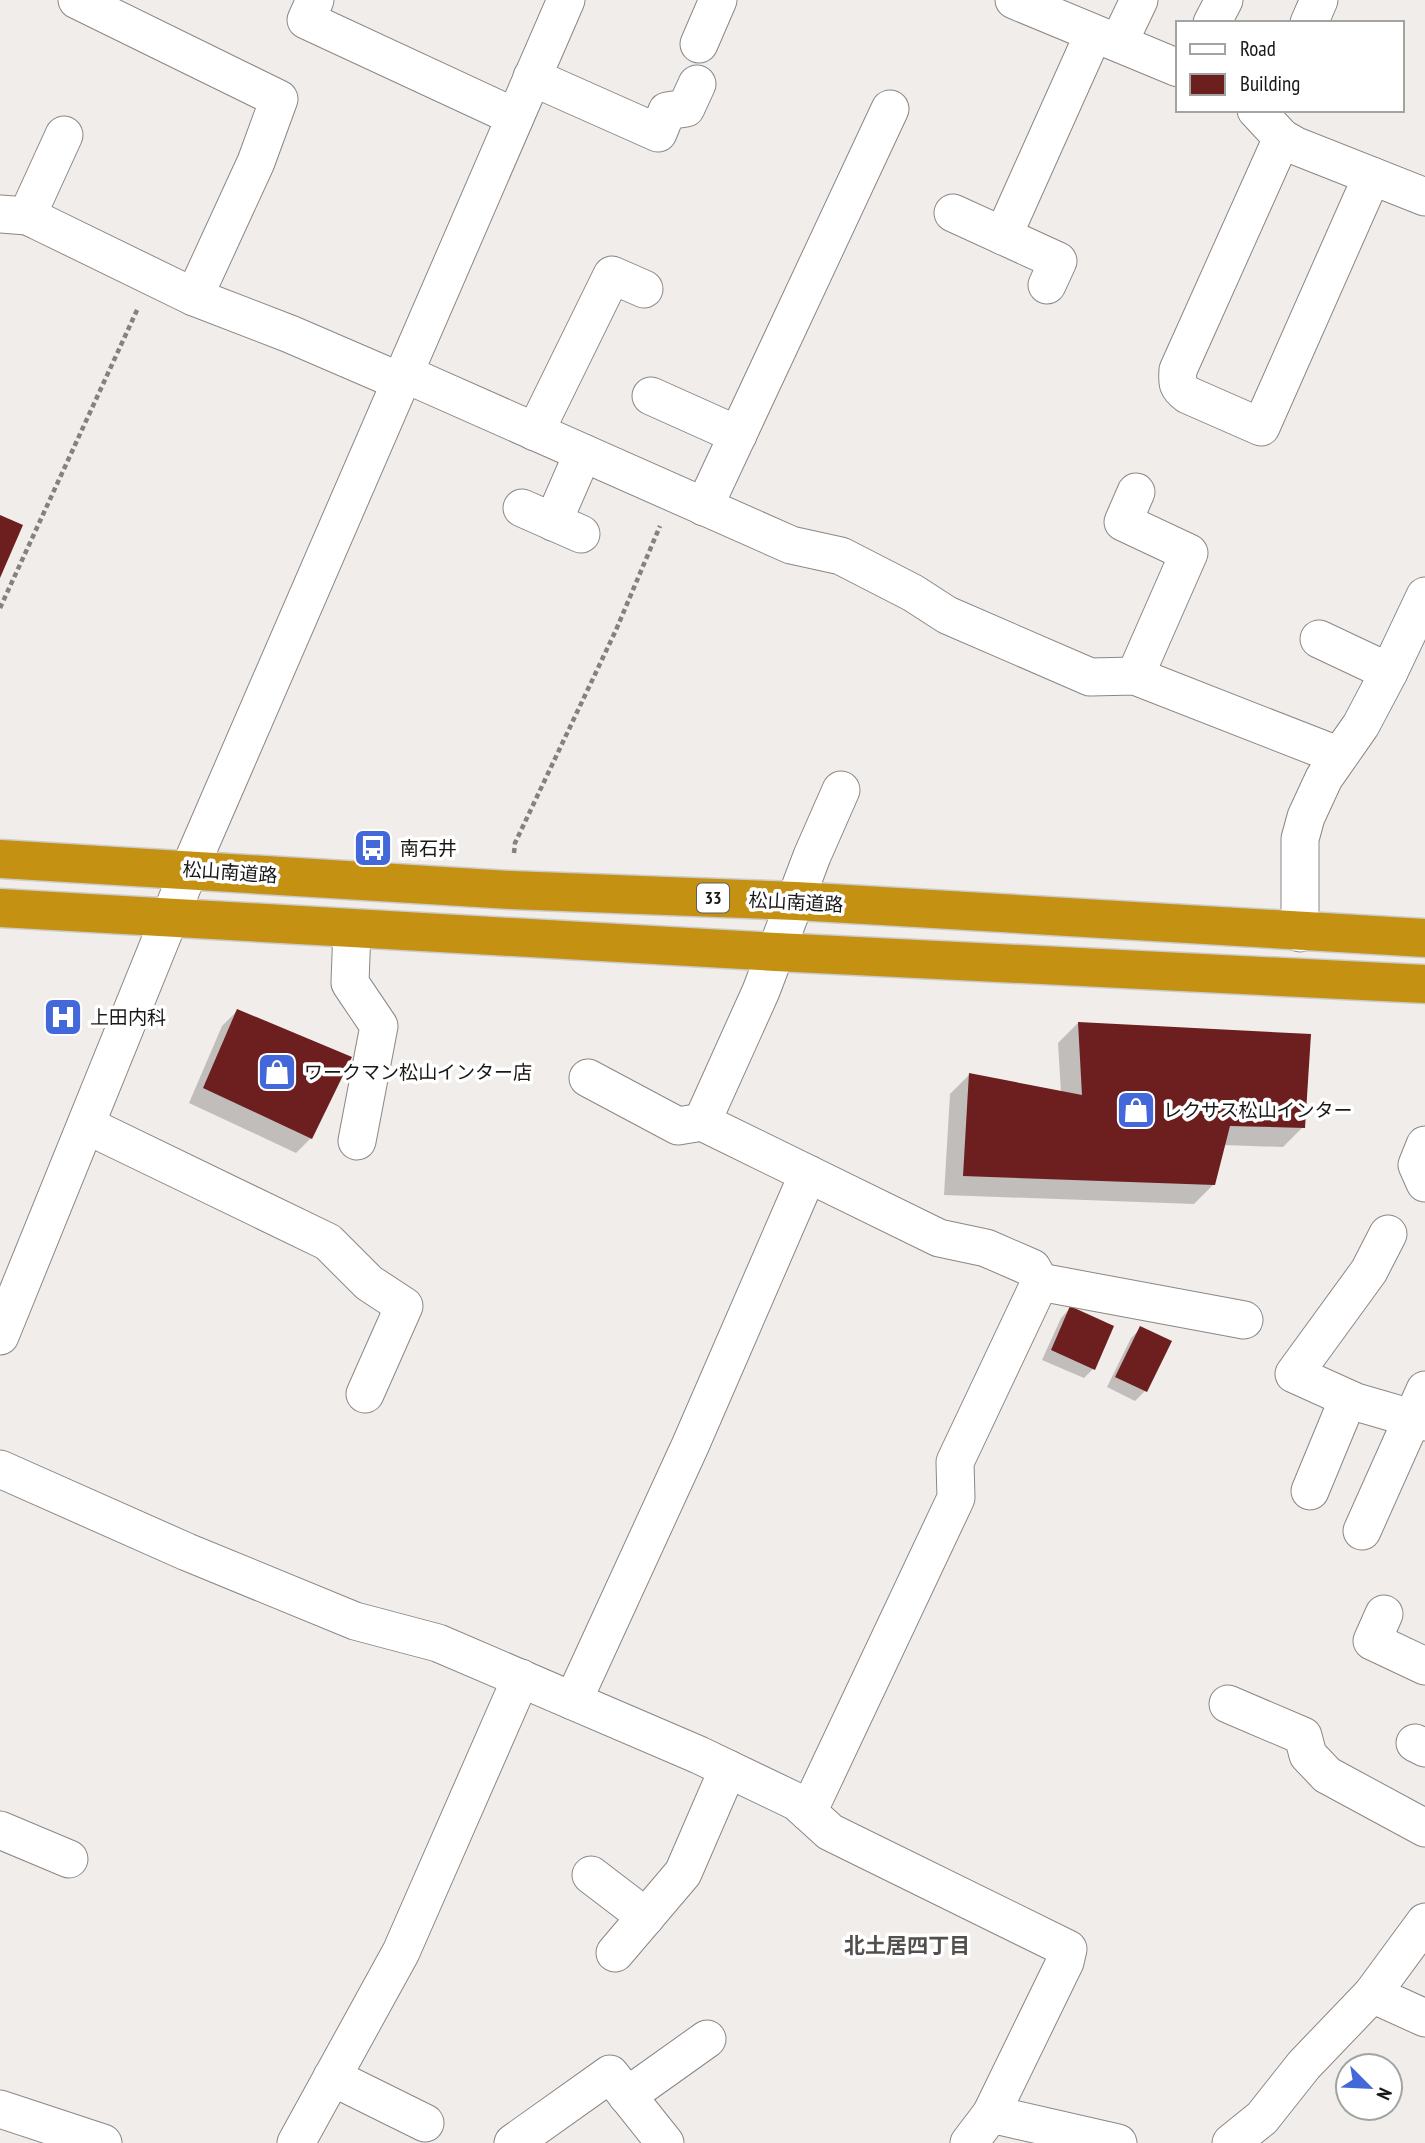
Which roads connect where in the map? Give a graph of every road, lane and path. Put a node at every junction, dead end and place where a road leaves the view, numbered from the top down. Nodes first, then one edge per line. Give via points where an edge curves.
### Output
1 (77, 0) edge
2 (315, 0) edge
3 (566, 0) edge
4 (718, 0) edge
5 (1014, 0) edge
6 (1139, 0) edge
7 (1224, 0) edge
8 (1319, 0) edge
9 (1213, 21) edge
10 (1310, 21) edge
11 (1106, 38) junction
12 (699, 44) dead end
13 (1176, 67) edge
14 (532, 77) junction
15 (696, 84) dead end
16 (890, 109) dead end
17 (515, 117) junction
18 (1268, 119) edge
19 (64, 135) dead end
20 (1372, 176) junction
21 (1425, 197) edge
22 (953, 213) dead end
23 (13, 215) edge
24 (1003, 236) junction
25 (153, 276) junction
26 (1047, 285) dead end
27 (644, 289) dead end
28 (194, 297) junction
29 (401, 377) junction
30 (651, 396) dead end
31 (535, 432) junction
32 (737, 435) junction
33 (583, 453) junction
34 (1136, 492) dead end
35 (689, 500) junction
36 (552, 521) dead end
37 (1425, 596) edge
38 (0, 608) edge
39 (1319, 639) dead end
40 (1389, 672) junction
41 (1135, 676) junction
42 (1337, 755) junction
43 (841, 790) dead end
44 (0, 859) edge
45 (189, 870) junction
46 (511, 890) junction
47 (796, 901) junction
48 (0, 908) edge
49 (169, 919) junction
50 (352, 928) junction
51 (1300, 933) junction
52 (1425, 938) edge
53 (776, 952) junction
54 (1425, 984) edge
55 (589, 1077) dead end
56 (702, 1122) junction
57 (86, 1125) junction
58 (357, 1140) dead end
59 (1425, 1145) edge
60 (808, 1174) junction
61 (1425, 1183) edge
62 (1388, 1234) dead end
63 (1040, 1282) junction
64 (1244, 1320) dead end
65 (0, 1336) edge
66 (365, 1394) dead end
67 (1348, 1399) junction
68 (1421, 1410) edge
69 (0, 1469) edge
70 (1311, 1491) dead end
71 (1362, 1531) dead end
72 (1384, 1614) dead end
73 (1425, 1667) edge
74 (521, 1678) junction
75 (573, 1701) junction
76 (1228, 1704) dead end
77 (728, 1769) junction
78 (808, 1812) junction
79 (1425, 1828) edge
80 (0, 1830) edge
81 (69, 1860) dead end
82 (591, 1875) dead end
83 (646, 1917) junction
84 (1425, 1922) edge
85 (615, 1953) dead end
86 (1373, 1994) junction
87 (1425, 2018) edge
88 (708, 2039) dead end
89 (332, 2077) junction
90 (627, 2096) junction
91 (0, 2109) edge
92 (991, 2114) junction
93 (425, 2123) dead end
94 (1111, 2142) edge
95 (103, 2143) edge
96 (296, 2143) edge
97 (513, 2143) edge
98 (665, 2143) edge
99 (970, 2143) edge
100 (1231, 2143) edge

1 - 28 street via 279,99 256,162
2 - 17 street via 306,20
3 - 14 street
4 - 12 street
5 - 11 street
6 - 11 street
7 - 9 street
8 - 10 street
11 - 13 street
11 - 24 street
14 - 15 street via 658,133 667,111 686,108
14 - 17 street
16 - 32 street
17 - 29 street
18 - 20 street
18 - 20 street via 1178,370 1179,389 1188,395 1261,427
19 - 23 street
20 - 21 street
22 - 24 street
23 - 25 street
24 - 26 street via 1058,261
25 - 28 street
25 - 38 path
27 - 31 street via 612,275
28 - 29 street
29 - 31 street
29 - 45 street
30 - 32 street
31 - 33 street
32 - 35 street
33 - 35 street
33 - 36 street
34 - 41 street via 1124,522 1189,553
35 - 41 street via 791,545 841,556 947,615 1090,677
35 - 46 path via 616,630 515,844
37 - 40 street
39 - 40 street
40 - 42 street via 1361,725
41 - 42 street
42 - 51 street via 1300,839
43 - 47 street
44 - 45 highway, 松山南道路 / 33
45 - 46 highway, 松山南道路 / 33
45 - 49 street
46 - 47 highway, 松山南道路 / 33
47 - 51 highway, 松山南道路 / 33
47 - 53 street
48 - 49 highway
49 - 50 highway
49 - 57 street
50 - 53 highway
50 - 58 street via 350,983 379,1026
51 - 52 highway, 松山南道路 / 33
53 - 54 highway
53 - 56 street
55 - 56 street via 678,1126
56 - 60 street
57 - 65 street
57 - 66 street via 328,1242 369,1283 404,1306
59 - 61 street via 1417,1166
60 - 63 street via 939,1238 986,1248 1032,1268
60 - 75 street
62 - 67 street via 1369,1271 1294,1374
63 - 64 street
63 - 78 street via 955,1462 956,1498
67 - 68 street
67 - 70 street
68 - 71 street
69 - 74 street via 355,1621 438,1643
72 - 73 street via 1372,1641
74 - 75 street
74 - 89 street via 401,1952
75 - 77 street
76 - 79 street via 1310,1723 1308,1755 1327,1775
77 - 78 street via 797,1802
77 - 83 street via 683,1873
78 - 92 street via 830,1832 1068,1949
80 - 81 street
82 - 83 street
83 - 85 street
84 - 86 street
86 - 87 street
86 - 100 street via 1304,2065 1262,2118
88 - 90 street
89 - 93 street
89 - 96 street
90 - 97 street via 610,2074
90 - 98 street
91 - 95 street
92 - 94 street
92 - 99 street

